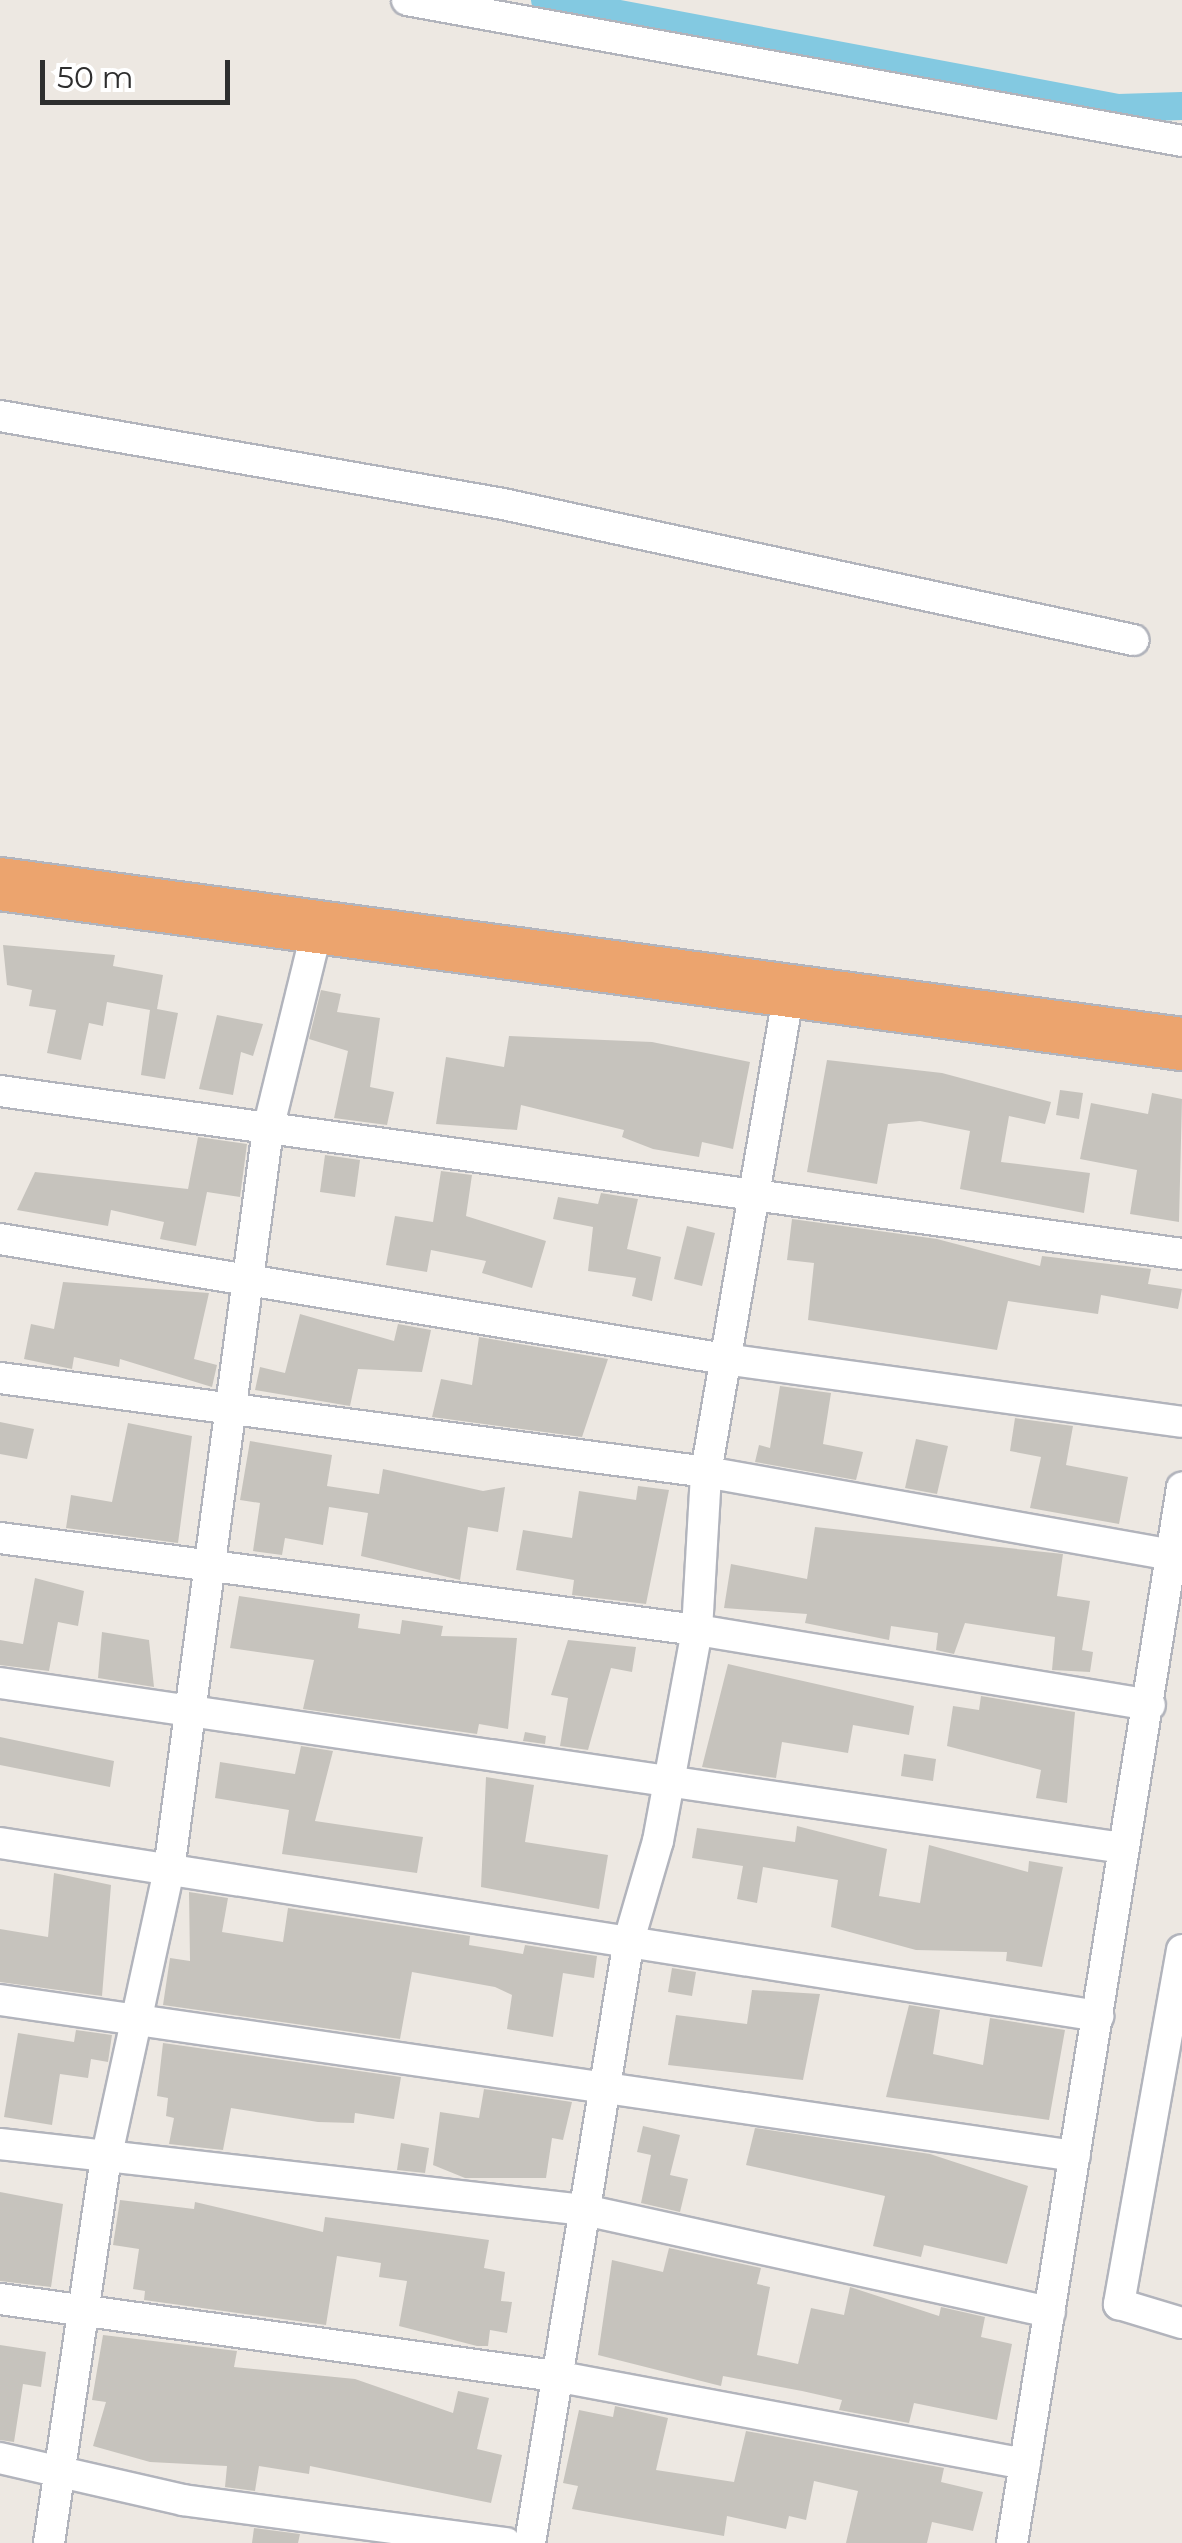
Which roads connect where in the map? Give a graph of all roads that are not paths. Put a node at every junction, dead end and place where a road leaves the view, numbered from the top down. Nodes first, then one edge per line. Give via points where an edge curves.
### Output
1 (407, 0) edge
2 (1182, 141) edge
3 (0, 416) edge
4 (1133, 640) dead end
5 (0, 884) edge
6 (318, 925) junction
7 (790, 989) junction
8 (1182, 1044) edge
9 (0, 1091) edge
10 (268, 1129) junction
11 (757, 1195) junction
12 (0, 1238) edge
13 (1182, 1254) edge
14 (248, 1273) junction
15 (732, 1360) junction
16 (0, 1378) edge
17 (224, 1404) junction
18 (1182, 1422) edge
19 (706, 1472) junction
20 (1182, 1488) edge
21 (0, 1538) edge
22 (1168, 1554) junction
23 (203, 1566) junction
24 (697, 1630) junction
25 (0, 1684) edge
26 (1150, 1705) junction
27 (188, 1712) junction
28 (671, 1780) junction
29 (0, 1844) edge
30 (1123, 1848) junction
31 (169, 1870) junction
32 (629, 1940) junction
33 (1182, 1950) edge
34 (0, 2000) edge
35 (1098, 2016) junction
36 (142, 2024) junction
37 (603, 2095) junction
38 (0, 2144) edge
39 (1076, 2156) junction
40 (106, 2159) junction
41 (585, 2210) junction
42 (0, 2300) edge
43 (82, 2311) junction
44 (1050, 2312) junction
45 (1182, 2323) edge
46 (554, 2376) junction
47 (0, 2458) edge
48 (1025, 2464) junction
49 (58, 2467) junction
50 (49, 2543) edge
51 (506, 2543) edge
52 (530, 2543) edge
53 (1012, 2543) edge

1 - 2 street
3 - 4 street via 503,504
5 - 6 highway
6 - 7 highway
6 - 10 street
7 - 8 highway
7 - 11 street
9 - 10 street
10 - 11 street
10 - 14 street
11 - 13 street
11 - 15 street
12 - 14 street
14 - 15 street
14 - 17 street
15 - 18 street
15 - 19 street
16 - 17 street
17 - 19 street
17 - 23 street
19 - 22 street
19 - 24 street
20 - 22 street
21 - 23 street
22 - 26 street
23 - 24 street
23 - 27 street
24 - 26 street
24 - 28 street
25 - 27 street
26 - 30 street
27 - 28 street
27 - 31 street
28 - 30 street
28 - 32 street
29 - 31 street
30 - 35 street
31 - 32 street
31 - 36 street
32 - 35 street
32 - 37 street
33 - 45 street via 1119,2304
34 - 36 street
35 - 39 street
36 - 37 street
36 - 40 street
37 - 39 street
37 - 41 street
38 - 40 street
39 - 44 street
40 - 41 street
40 - 43 street
41 - 44 street
41 - 46 street
42 - 43 street
43 - 46 street
43 - 49 street
44 - 48 street
46 - 48 street
46 - 52 street
47 - 49 street
48 - 53 street
49 - 50 street
49 - 51 street via 183,2500

